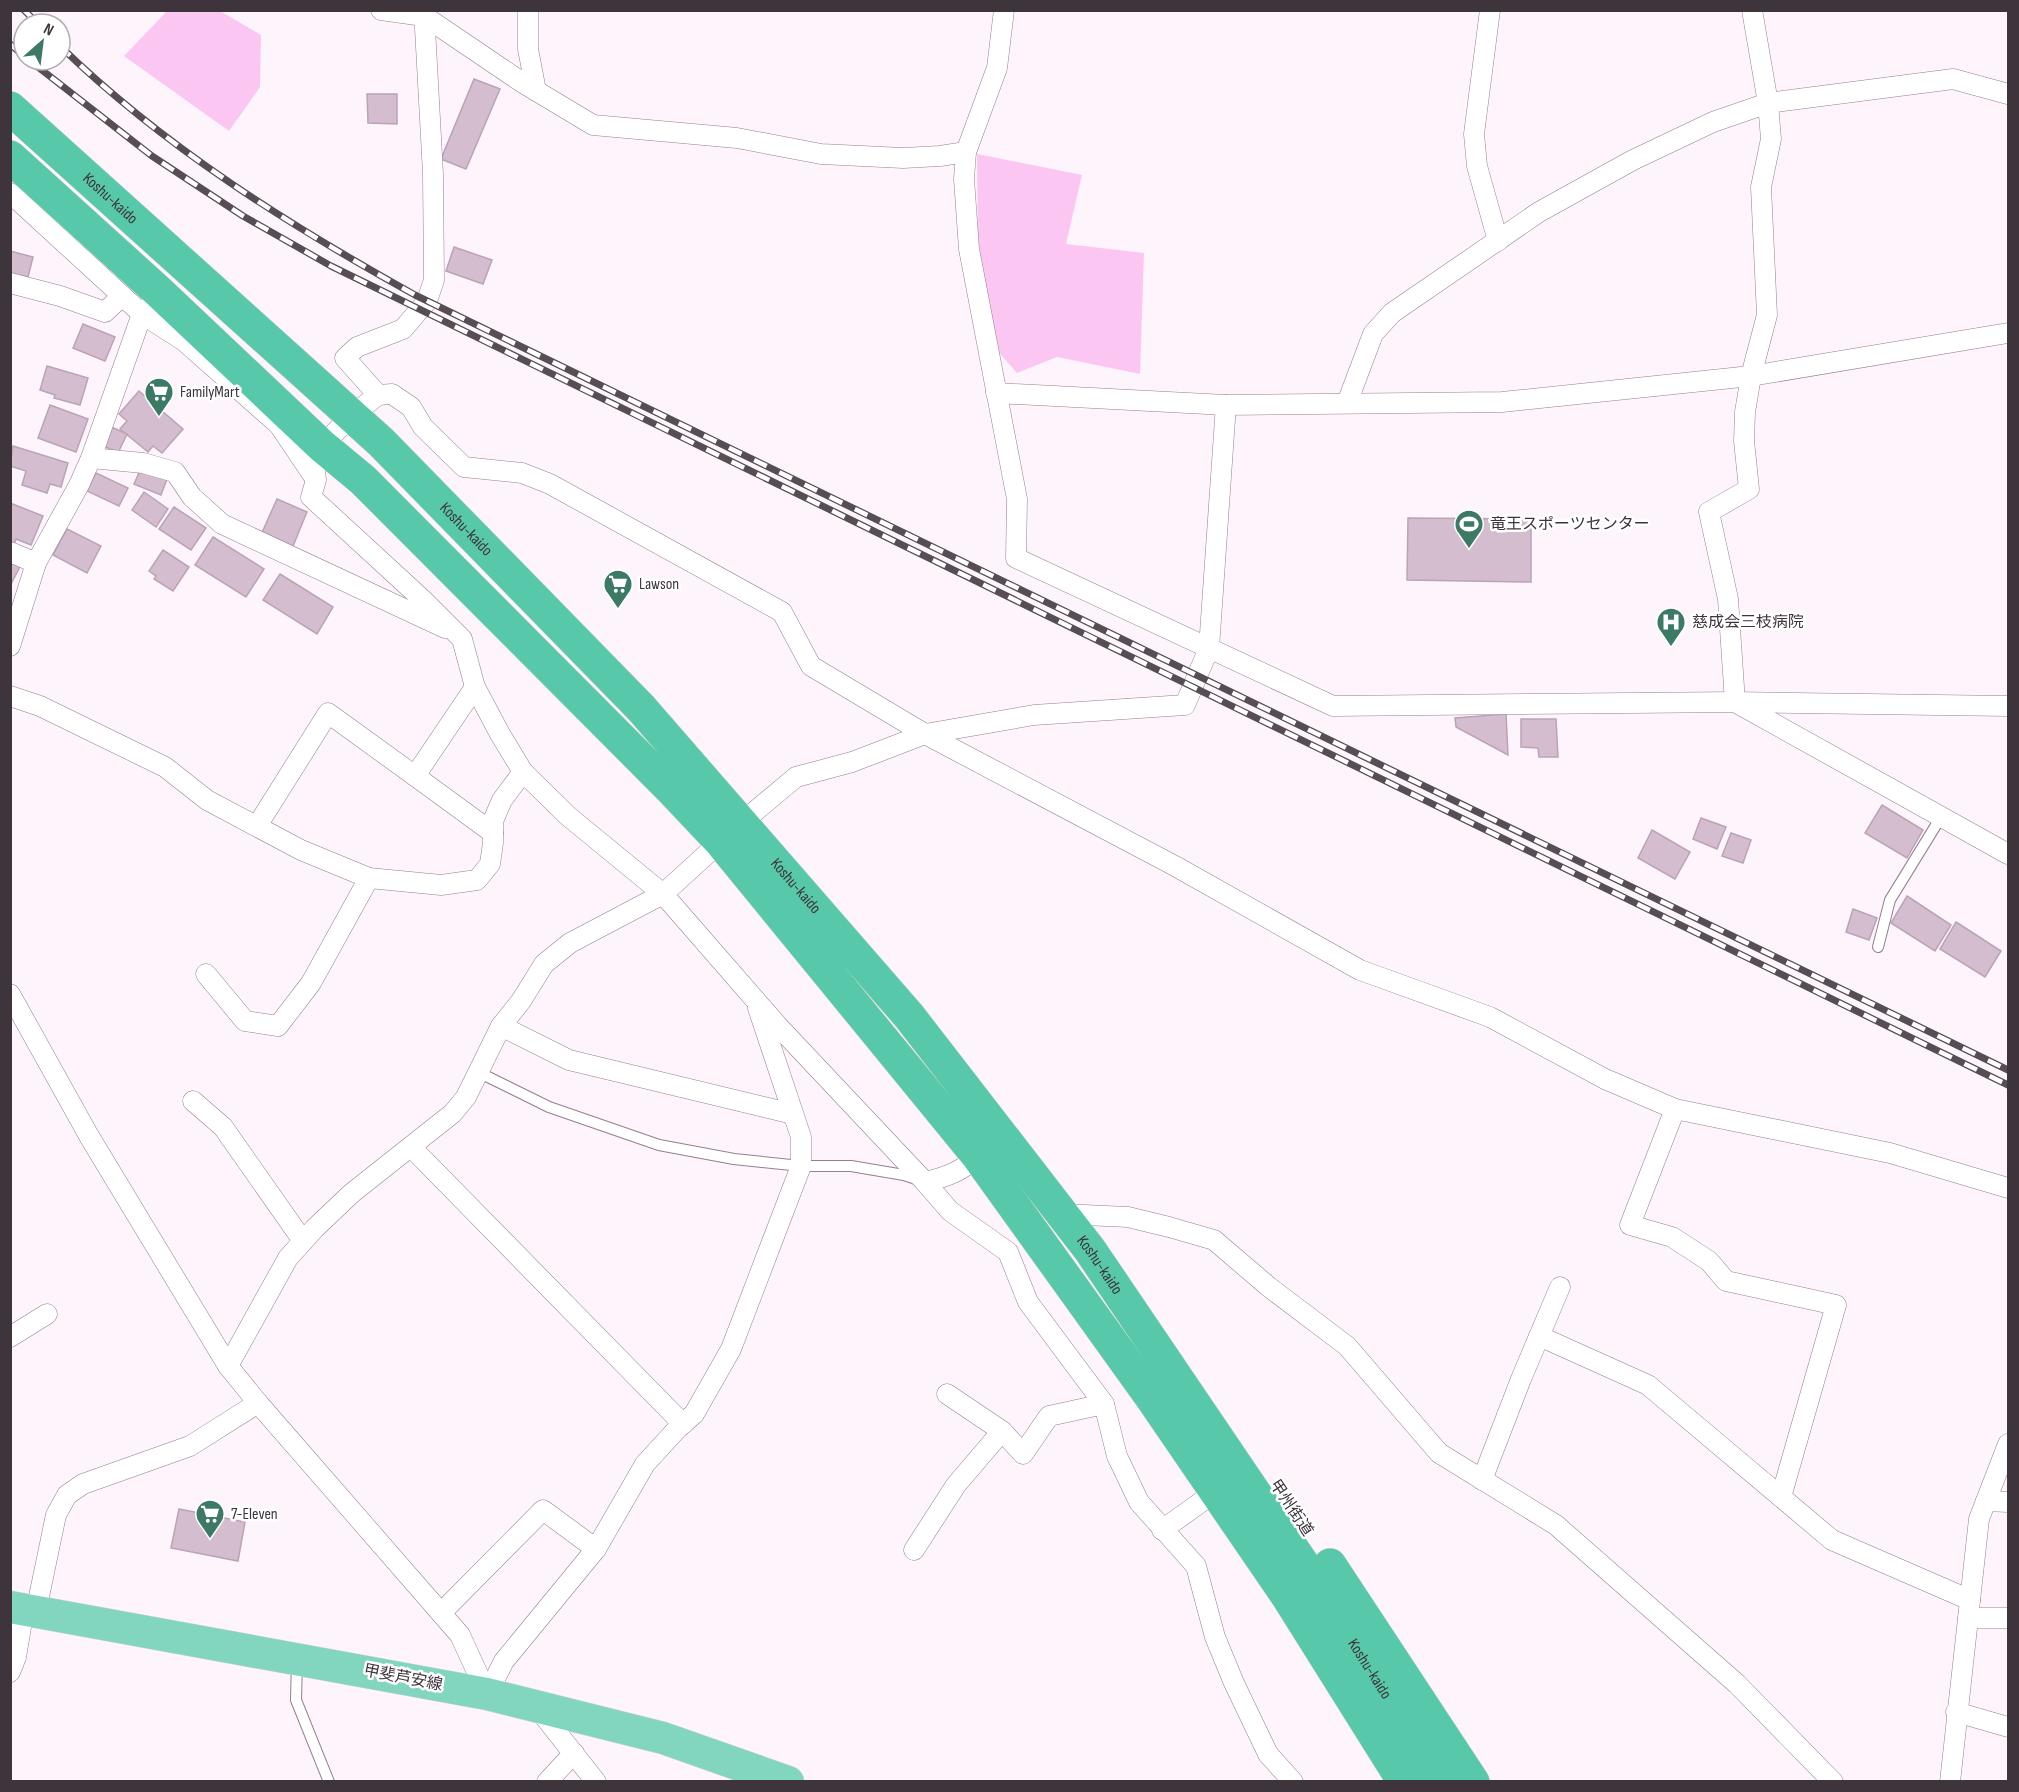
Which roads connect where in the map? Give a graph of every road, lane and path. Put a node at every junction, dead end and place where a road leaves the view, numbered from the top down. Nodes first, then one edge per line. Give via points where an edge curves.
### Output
1 (381, 10) edge
2 (528, 10) edge
3 (1004, 10) edge
4 (1490, 10) edge
5 (1752, 10) edge
6 (424, 13) edge
7 (536, 92) junction
8 (2008, 94) edge
9 (1768, 103) junction
10 (10, 108) edge
11 (966, 152) junction
12 (10, 157) edge
13 (10, 193) edge
14 (1498, 241) junction
15 (10, 283) edge
16 (122, 296) junction
17 (151, 303) junction
18 (2008, 333) edge
19 (1751, 376) junction
20 (996, 393) junction
21 (378, 395) junction
22 (1347, 403) junction
23 (1226, 405) junction
24 (351, 416) junction
25 (322, 446) junction
26 (91, 458) junction
27 (316, 480) junction
28 (10, 552) edge
29 (36, 563) junction
30 (458, 634) junction
31 (10, 646) edge
32 (1209, 648) junction
33 (475, 687) junction
34 (10, 696) edge
35 (1736, 702) junction
36 (2008, 706) edge
37 (925, 734) junction
38 (523, 772) junction
39 (414, 776) junction
40 (1941, 817) junction
41 (257, 826) junction
42 (731, 832) junction
43 (493, 833) junction
44 (2008, 854) edge
45 (369, 878) junction
46 (663, 894) junction
47 (1878, 947) dead end
48 (206, 974) dead end
49 (10, 994) edge
50 (754, 998) junction
51 (501, 1026) junction
52 (478, 1072) junction
53 (193, 1101) dead end
54 (1675, 1109) junction
55 (793, 1114) junction
56 (411, 1147) junction
57 (978, 1156) junction
58 (801, 1166) junction
59 (925, 1182) junction
60 (2008, 1188) edge
61 (1062, 1214) junction
62 (1026, 1221) junction
63 (303, 1241) junction
64 (1090, 1250) junction
65 (1560, 1287) dead end
66 (47, 1314) dead end
67 (10, 1336) edge
68 (1539, 1336) junction
69 (228, 1366) junction
70 (947, 1394) dead end
71 (258, 1403) junction
72 (1104, 1404) junction
73 (683, 1424) junction
74 (1002, 1431) junction
75 (2008, 1444) edge
76 (1482, 1480) junction
77 (1781, 1497) junction
78 (1204, 1500) junction
79 (1986, 1501) junction
80 (2008, 1502) edge
81 (1162, 1530) junction
82 (596, 1549) junction
83 (914, 1550) dead end
84 (1302, 1589) junction
85 (24, 1609) edge
86 (1969, 1609) junction
87 (441, 1613) junction
88 (2008, 1618) edge
89 (297, 1658) junction
90 (10, 1672) edge
91 (487, 1694) junction
92 (536, 1705) junction
93 (1956, 1712) junction
94 (2008, 1727) edge
95 (574, 1753) junction
96 (745, 1775) edge
97 (329, 1782) edge
98 (547, 1782) edge
99 (596, 1782) edge
100 (788, 1782) edge
101 (1293, 1782) edge
102 (1380, 1782) edge
103 (1404, 1782) edge
104 (1442, 1782) edge
105 (1473, 1782) edge
106 (1833, 1782) edge
107 (1950, 1782) edge

1 - 6 street
2 - 7 street via 528,49
3 - 11 street via 997,68
4 - 14 street via 1474,134 1477,166
5 - 9 street
6 - 7 street
6 - 21 street via 434,280 427,301 403,329 357,347 345,358
7 - 11 street via 593,124 737,138 821,154 903,158
8 - 9 street via 1953,79
9 - 14 street via 1713,122 1633,160 1539,212
9 - 19 street via 1771,140 1761,187 1767,315
10 - 24 highway, Koshu-kaido
11 - 20 street via 969,249
12 - 17 highway, Koshu-kaido
13 - 16 street
14 - 22 street via 1386,320 1373,334
15 - 16 street via 105,312
16 - 17 street
17 - 25 highway, Koshu-kaido
17 - 26 street
17 - 27 street via 184,341 279,425
18 - 19 street
19 - 22 street via 1502,402
19 - 35 street via 1744,441 1749,489 1709,512 1728,599
20 - 23 street
20 - 32 street via 1017,499 1016,558
21 - 24 street
21 - 37 street via 393,394 411,407 423,427 464,467 522,473 550,484 782,612 811,666
22 - 23 street
23 - 32 street
24 - 25 street
24 - 42 highway, Koshu-kaido via 641,708
25 - 27 street via 313,455
25 - 42 highway, Koshu-kaido via 363,480 662,780
26 - 29 street
26 - 30 street via 143,463 175,472 192,496 222,524
27 - 30 street via 311,497
28 - 29 street
29 - 31 street
30 - 33 street
32 - 35 street via 1333,706
32 - 37 street via 1185,705 1034,716
33 - 38 street
33 - 39 street
34 - 41 street via 40,706 165,767 207,800
35 - 36 street
35 - 40 street
37 - 42 street via 852,762 796,777
37 - 54 street via 1175,866 1360,970 1490,1017 1605,1079
38 - 43 street via 502,800 493,821
38 - 46 street via 568,816
39 - 41 street via 328,712
39 - 43 street
40 - 44 street
40 - 47 lane via 1890,900
41 - 45 street via 301,850
42 - 46 street
42 - 57 highway, Koshu-kaido
42 - 61 highway, Koshu-kaido via 909,1016
43 - 45 street via 490,864 477,880 441,885
45 - 48 street via 311,983 278,1026 245,1021
46 - 50 street
46 - 51 street via 570,943 544,964
49 - 69 street via 89,1136
50 - 55 street
50 - 59 street
51 - 52 street
51 - 55 street via 569,1060
52 - 56 street via 453,1113
52 - 58 lane via 549,1107 659,1145
53 - 63 street via 223,1127
54 - 60 street via 1890,1153
54 - 77 street via 1630,1225 1672,1237 1709,1261 1725,1281 1836,1305
55 - 58 street via 801,1137
56 - 63 street via 352,1193
56 - 73 street
57 - 59 street via 945,1178
57 - 62 highway, Koshu-kaido
58 - 59 lane via 851,1166
58 - 73 street via 731,1349 694,1414
59 - 72 street via 950,1211 1008,1252 1028,1302
61 - 64 highway, Koshu-kaido
61 - 76 street via 1128,1217 1214,1240 1347,1346 1439,1454
62 - 78 highway via 1048,1275 1066,1306
62 - 84 highway, Koshu-kaido via 1149,1394
63 - 69 street via 288,1258
64 - 84 highway, Koshu-kaido
64 - 105 highway, 甲州街道 via 1155,1309
65 - 68 street
66 - 67 street
68 - 76 street
68 - 77 street via 1648,1385
69 - 71 street
70 - 74 street
71 - 85 street via 190,1446 83,1484 67,1495 56,1515
71 - 87 street
72 - 74 street via 1049,1416 1023,1454
72 - 81 street via 1117,1456 1139,1502
73 - 82 street via 645,1464
74 - 83 street via 956,1485
75 - 79 street
76 - 106 street via 1556,1525 1737,1684
77 - 86 street via 1832,1540
78 - 81 street
78 - 102 highway
79 - 80 street
79 - 86 street via 1979,1519
81 - 101 street via 1196,1566 1215,1637 1234,1683 1268,1754
82 - 87 street via 543,1510
82 - 91 street via 504,1661
84 - 103 highway, Koshu-kaido
84 - 104 highway, Koshu-kaido
85 - 89 main road, 甲斐芦安線
85 - 90 street
86 - 88 street
86 - 93 street
87 - 91 street via 460,1635
89 - 91 main road, 甲斐芦安線
89 - 97 lane via 296,1700
91 - 92 main road, 甲斐芦安線
92 - 95 street
92 - 96 main road, 甲斐芦安線 via 663,1738
93 - 94 street
93 - 107 street
95 - 98 street
95 - 99 street
96 - 100 main road, 甲斐芦安線

